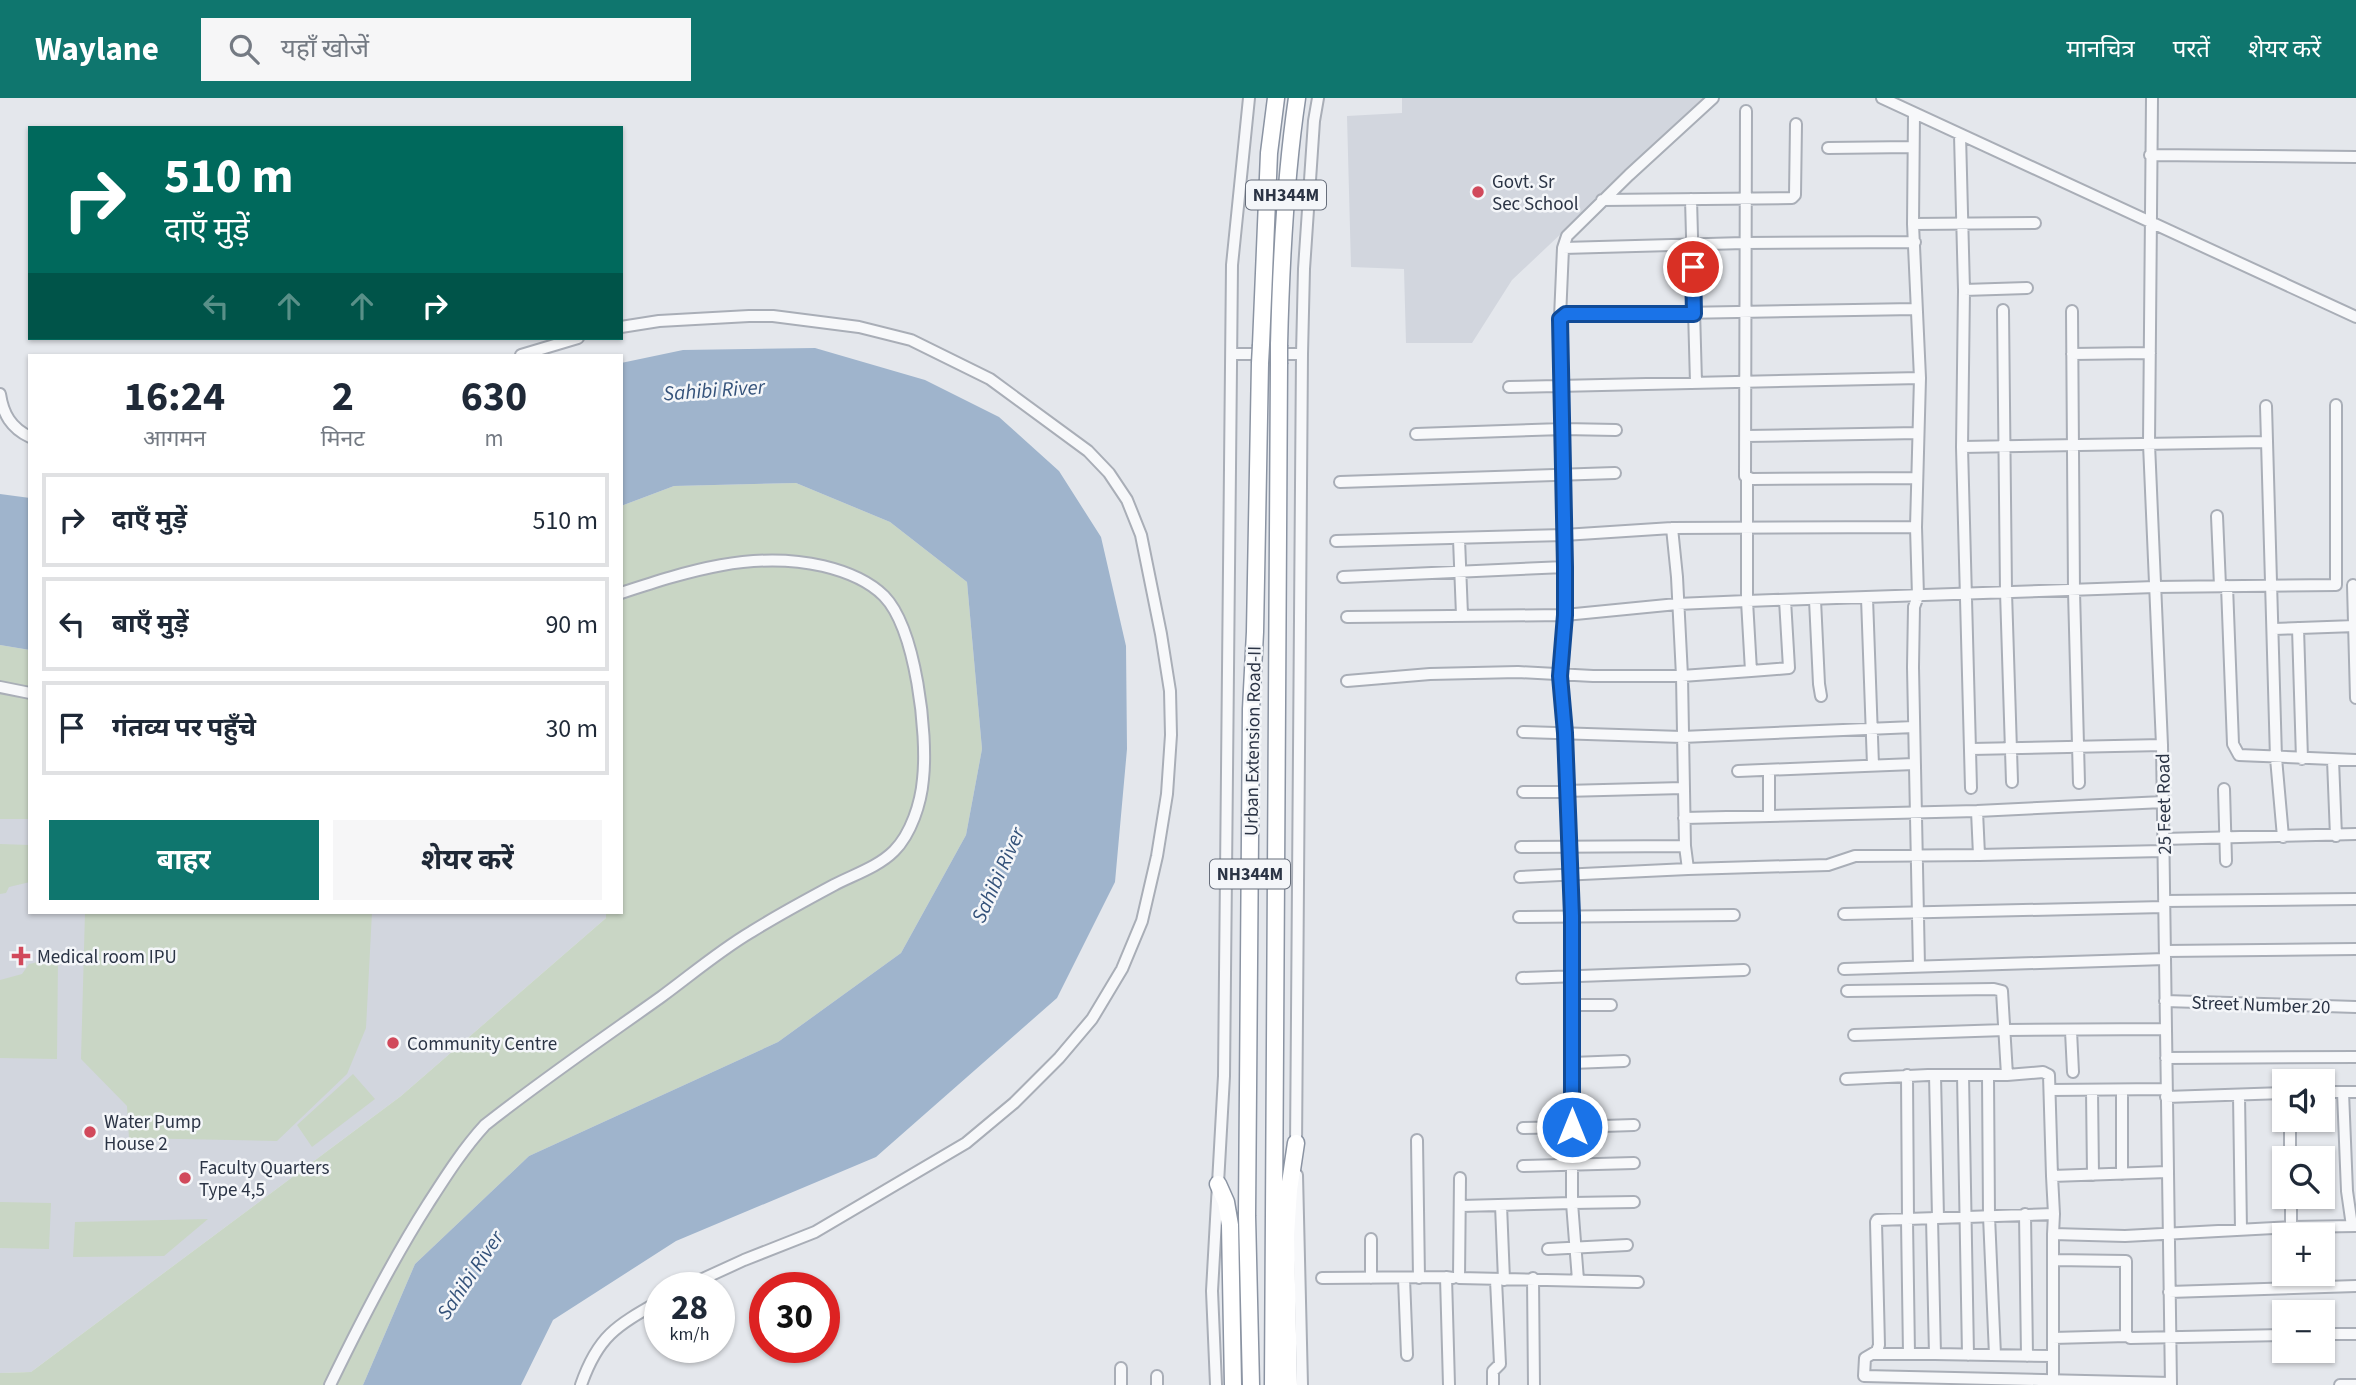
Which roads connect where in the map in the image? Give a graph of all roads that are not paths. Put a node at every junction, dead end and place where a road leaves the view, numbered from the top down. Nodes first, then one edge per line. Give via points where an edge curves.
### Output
1 (1249, 98) edge
2 (1276, 98) edge
3 (1297, 98) edge
4 (1318, 98) edge
5 (1713, 98) edge
6 (2152, 98) edge
7 (1885, 99) edge
8 (1746, 111) dead end
9 (1914, 114) junction
10 (1796, 124) dead end
11 (1960, 135) junction
12 (1912, 147) junction
13 (1828, 148) dead end
14 (2150, 155) junction
15 (2356, 157) edge
16 (1746, 198) junction
17 (1691, 199) junction
18 (1602, 201) junction
19 (1962, 223) junction
20 (2035, 223) dead end
21 (1913, 224) junction
22 (2151, 224) junction
23 (1915, 242) junction
24 (1744, 243) junction
25 (1693, 244) junction
26 (1563, 247) junction
27 (2027, 288) dead end
28 (1964, 290) junction
29 (1915, 309) junction
30 (2003, 310) dead end
31 (2072, 311) dead end
32 (1745, 313) junction
33 (1694, 314) junction
34 (2356, 317) edge
35 (1560, 318) junction
36 (623, 327) edge
37 (571, 340) edge
38 (2150, 353) junction
39 (525, 354) edge
40 (1232, 354) junction
41 (1302, 354) junction
42 (2073, 354) junction
43 (1920, 378) junction
44 (1696, 383) junction
45 (1745, 383) junction
46 (1562, 385) junction
47 (1508, 387) dead end
48 (0, 394) edge
49 (2336, 405) dead end
50 (2266, 406) dead end
51 (1563, 429) junction
52 (1616, 430) dead end
53 (1918, 433) junction
54 (1416, 434) dead end
55 (1745, 436) junction
56 (28, 437) edge
57 (2267, 442) junction
58 (2149, 444) junction
59 (2072, 446) junction
60 (1962, 447) junction
61 (2004, 448) junction
62 (1615, 473) dead end
63 (1563, 476) junction
64 (1746, 478) junction
65 (1917, 478) junction
66 (1340, 482) dead end
67 (2217, 516) dead end
68 (1916, 527) junction
69 (1672, 528) junction
70 (1746, 529) junction
71 (1564, 535) junction
72 (1459, 538) junction
73 (1336, 541) dead end
74 (1565, 567) junction
75 (1459, 572) junction
76 (1343, 577) dead end
77 (2336, 585) junction
78 (2355, 585) edge
79 (2224, 586) junction
80 (2272, 586) junction
81 (2155, 587) junction
82 (2074, 591) junction
83 (623, 592) edge
84 (2006, 592) junction
85 (1965, 594) junction
86 (1918, 596) junction
87 (1867, 598) junction
88 (1785, 600) junction
89 (1815, 600) junction
90 (1747, 601) junction
91 (1677, 604) junction
92 (1461, 615) junction
93 (1565, 615) junction
94 (1347, 617) dead end
95 (2355, 626) edge
96 (2298, 628) junction
97 (2274, 629) junction
98 (1751, 671) junction
99 (1560, 676) junction
100 (1682, 676) junction
101 (1347, 681) dead end
102 (0, 687) edge
103 (28, 693) edge
104 (1821, 696) dead end
105 (2356, 698) edge
106 (1914, 727) junction
107 (1873, 729) junction
108 (1523, 732) dead end
109 (1565, 733) junction
110 (1682, 737) junction
111 (2162, 745) junction
112 (2079, 746) junction
113 (2011, 748) junction
114 (1971, 750) junction
115 (2276, 758) junction
116 (2302, 759) junction
117 (2333, 760) junction
118 (2356, 760) edge
119 (1914, 764) junction
120 (1873, 765) junction
121 (1769, 770) junction
122 (1738, 771) dead end
123 (2012, 782) dead end
124 (2079, 783) dead end
125 (1683, 788) junction
126 (1971, 788) dead end
127 (2224, 789) dead end
128 (1566, 790) junction
129 (1523, 792) dead end
130 (2163, 802) junction
131 (1977, 811) junction
132 (1916, 813) junction
133 (1769, 816) junction
134 (1684, 818) junction
135 (2356, 834) edge
136 (2336, 836) junction
137 (2283, 837) junction
138 (2225, 838) junction
139 (2163, 839) junction
140 (1568, 846) junction
141 (1685, 846) junction
142 (1521, 847) dead end
143 (2164, 851) junction
144 (1979, 855) junction
145 (1916, 857) junction
146 (2225, 861) dead end
147 (1688, 869) junction
148 (1570, 875) junction
149 (1520, 877) dead end
150 (2356, 899) edge
151 (2164, 904) junction
152 (1917, 912) junction
153 (1844, 914) dead end
154 (1734, 915) dead end
155 (1572, 916) junction
156 (1520, 917) dead end
157 (2356, 949) edge
158 (2165, 955) junction
159 (1919, 966) junction
160 (1843, 969) dead end
161 (1744, 970) dead end
162 (1571, 976) junction
163 (1522, 978) dead end
164 (1847, 991) dead end
165 (2165, 1001) junction
166 (1572, 1005) junction
167 (1611, 1005) dead end
168 (2356, 1007) edge
169 (2165, 1029) junction
170 (2005, 1030) junction
171 (2071, 1031) junction
172 (1854, 1035) dead end
173 (2356, 1057) edge
174 (2166, 1058) junction
175 (1624, 1061) dead end
176 (1572, 1063) junction
177 (2073, 1072) dead end
178 (1935, 1075) junction
179 (1963, 1075) junction
180 (2007, 1075) junction
181 (1907, 1076) junction
182 (1988, 1076) junction
183 (1846, 1079) dead end
184 (2050, 1090) junction
185 (2092, 1090) junction
186 (2122, 1090) junction
187 (2356, 1091) edge
188 (2335, 1092) edge
189 (2343, 1092) junction
190 (2166, 1093) junction
191 (2272, 1094) edge
192 (2239, 1095) junction
193 (1634, 1125) dead end
194 (1572, 1127) junction
195 (1523, 1128) dead end
196 (1417, 1140) dead end
197 (1296, 1143) junction
198 (1634, 1163) dead end
199 (1572, 1165) junction
200 (1523, 1166) dead end
201 (2167, 1172) junction
202 (2122, 1174) junction
203 (2093, 1175) junction
204 (2052, 1176) junction
205 (1460, 1178) dead end
206 (1218, 1184) junction
207 (1634, 1202) dead end
208 (1572, 1203) junction
209 (1501, 1205) junction
210 (1461, 1206) junction
211 (2054, 1213) junction
212 (2025, 1214) junction
213 (1989, 1216) junction
214 (1965, 1217) junction
215 (1935, 1218) junction
216 (1907, 1220) junction
217 (2335, 1226) edge
218 (2354, 1226) edge
219 (2272, 1228) edge
220 (2241, 1230) junction
221 (2053, 1234) junction
222 (2168, 1235) junction
223 (1371, 1239) dead end
224 (1627, 1245) dead end
225 (1548, 1249) dead end
226 (1576, 1249) junction
227 (2053, 1260) junction
228 (718, 1272) edge
229 (1322, 1278) dead end
230 (1371, 1278) junction
231 (1405, 1278) junction
232 (1419, 1278) junction
233 (1446, 1278) junction
234 (1459, 1278) junction
235 (1533, 1278) junction
236 (1500, 1280) junction
237 (1578, 1280) junction
238 (1638, 1282) dead end
239 (2356, 1286) edge
240 (2169, 1292) junction
241 (644, 1310) edge
242 (2335, 1334) edge
243 (2356, 1334) edge
244 (2272, 1335) edge
245 (2127, 1336) junction
246 (2053, 1338) junction
247 (2170, 1338) junction
248 (1872, 1354) junction
249 (1909, 1354) junction
250 (1936, 1354) junction
251 (1407, 1355) dead end
252 (1968, 1355) junction
253 (1995, 1355) junction
254 (2027, 1356) junction
255 (2053, 1356) junction
256 (1121, 1368) dead end
257 (1864, 1380) edge
258 (2053, 1382) edge
259 (2171, 1384) edge
260 (330, 1385) edge
261 (581, 1385) edge
262 (1121, 1385) edge
263 (1216, 1385) edge
264 (1233, 1385) edge
265 (1251, 1385) edge
266 (1273, 1385) edge
267 (1289, 1385) edge
268 (1302, 1385) edge
269 (1449, 1385) edge
270 (1493, 1385) edge
271 (1534, 1385) edge
272 (2343, 1385) edge
273 (2356, 1385) edge

1 - 40 street via 1232,264
2 - 265 highway, Urban Extension Road-II / NH344M, bridge via 1262,286 1251,722 1247,1216
3 - 266 highway, Urban Extension Road-II / NH344M, bridge via 1289,149 1279,345
4 - 41 street
5 - 18 street
6 - 14 street, 25 Feet Road
7 - 9 street
8 - 16 street
9 - 11 street
9 - 12 street
10 - 16 street via 1794,197
11 - 19 street
11 - 22 street
12 - 13 street
12 - 21 street
14 - 15 street
14 - 22 street, 25 Feet Road
16 - 17 street
16 - 24 street
17 - 18 street
17 - 25 street
18 - 26 street via 1571,231
19 - 20 street
19 - 21 street
19 - 28 street
21 - 23 street
22 - 34 street
22 - 38 street, 25 Feet Road
23 - 24 street
23 - 29 street
24 - 25 street
24 - 32 street
25 - 26 street
25 - 33 street
26 - 35 street
27 - 28 street
28 - 60 street
29 - 32 street
29 - 43 street
30 - 61 street
31 - 42 street
32 - 33 street
32 - 45 street
33 - 35 street via 1566,314
33 - 44 street
35 - 46 street
36 - 228 street via 773,316 859,327 911,340 990,379 1088,451 1127,500 1141,535 1170,691 1167,794 1142,921 1122,969 1092,1019 1014,1103 966,1143 815,1232
37 - 39 street
38 - 42 street
38 - 58 street, 25 Feet Road
40 - 41 street
40 - 206 street via 1224,1076
41 - 197 street
42 - 59 street
43 - 45 street
43 - 53 street
44 - 45 street
44 - 46 street
45 - 55 street
46 - 47 street
46 - 51 street
48 - 56 street via 10,422
49 - 77 street
50 - 57 street
51 - 52 street
51 - 54 street
51 - 63 street
53 - 55 street
53 - 65 street
55 - 64 street
57 - 58 street
57 - 80 street
58 - 59 street
58 - 81 street, 25 Feet Road
59 - 61 street
59 - 82 street
60 - 61 street
60 - 85 street
61 - 84 street
62 - 63 street
63 - 66 street
63 - 71 street
64 - 65 street
64 - 70 street
65 - 68 street
67 - 79 street
68 - 70 street
68 - 86 street
69 - 70 street
69 - 71 street
69 - 91 street
70 - 90 street
71 - 72 street
71 - 74 street
72 - 73 street
72 - 75 street
74 - 75 street
74 - 93 street
75 - 76 street
75 - 92 street
77 - 78 street
77 - 80 street
78 - 95 street
79 - 80 street
79 - 81 street
79 - 115 street via 2233,744 2239,755
80 - 97 street
81 - 82 street
81 - 111 street, 25 Feet Road
82 - 84 street
82 - 112 street
83 - 260 street via 715,564 764,560 793,560 841,570 876,589 901,621 917,688 923,779 908,832 881,861 748,933 485,1125 449,1171 387,1270
84 - 85 street
84 - 113 street
85 - 86 street
85 - 114 street
86 - 87 street
86 - 106 street via 1914,607
87 - 89 street
87 - 107 street
88 - 89 street
88 - 90 street
88 - 98 street via 1789,668
89 - 104 street
90 - 91 street
90 - 98 street
91 - 93 street
91 - 100 street
92 - 93 street
92 - 94 street
93 - 99 street
95 - 96 street
95 - 105 street
96 - 97 street
96 - 116 street
97 - 115 street
98 - 100 street
99 - 100 street
99 - 101 street via 1430,674
99 - 109 street
100 - 110 street
102 - 103 street
106 - 107 street
106 - 119 street
107 - 110 street
107 - 120 street
108 - 109 street
109 - 110 street
109 - 128 street
110 - 125 street
111 - 112 street
111 - 130 street, 25 Feet Road
112 - 113 street
112 - 124 street
113 - 114 street
113 - 123 street
114 - 126 street
115 - 116 street
115 - 137 street
116 - 117 street
117 - 118 street
117 - 136 street
119 - 120 street
119 - 132 street
120 - 121 street
121 - 122 street
121 - 133 street
125 - 128 street
125 - 134 street
127 - 138 street
128 - 129 street
128 - 140 street
130 - 131 street
130 - 139 street, 25 Feet Road
131 - 132 street
131 - 144 street
132 - 133 street
132 - 145 street
133 - 134 street
134 - 141 street
135 - 136 street
136 - 137 street
137 - 138 street
138 - 139 street
138 - 146 street
139 - 143 street, 25 Feet Road
140 - 141 street
140 - 142 street
140 - 148 street
141 - 147 street
143 - 144 street
143 - 151 street, 25 Feet Road
144 - 145 street
145 - 147 street via 1855,856 1828,864
145 - 152 street
147 - 148 street
148 - 149 street
148 - 155 street
150 - 151 street
151 - 152 street
151 - 158 street, 25 Feet Road
152 - 153 street
152 - 159 street
154 - 155 street
155 - 156 street
155 - 162 street
157 - 158 street
158 - 159 street
158 - 165 street, 25 Feet Road
159 - 160 street
161 - 162 street
162 - 163 street
162 - 166 street
164 - 170 street via 1999,990
165 - 168 street, Street Number 20
165 - 169 street, 25 Feet Road
166 - 167 street
166 - 176 street
169 - 171 street
169 - 174 street, 25 Feet Road
170 - 171 street
170 - 172 street
170 - 180 street
171 - 177 street
173 - 174 street
174 - 190 street, 25 Feet Road
175 - 176 street
176 - 194 street
178 - 179 street
178 - 181 street
178 - 215 street
179 - 182 street
179 - 214 street
180 - 182 street
180 - 184 street via 2048,1074
181 - 183 street
181 - 216 street
182 - 213 street
184 - 185 street
184 - 204 street
185 - 186 street
185 - 203 street
186 - 190 street
186 - 202 street
187 - 189 street
188 - 189 street
189 - 218 street via 2347,1191
190 - 192 street
190 - 201 street, 25 Feet Road
191 - 192 street
192 - 220 street
193 - 194 street
194 - 195 street
194 - 199 street
196 - 232 street
197 - 267 highway via 1286,1235
197 - 268 street
198 - 199 street
199 - 200 street
199 - 208 street
201 - 202 street
201 - 222 street, 25 Feet Road
202 - 203 street
203 - 204 street
204 - 211 street
205 - 210 street
206 - 263 street via 1212,1291
206 - 264 highway via 1230,1225
207 - 208 street
208 - 209 street
208 - 226 street
209 - 210 street
209 - 236 street
210 - 234 street
211 - 212 street
211 - 221 street
212 - 213 street
212 - 254 street
213 - 214 street
213 - 253 street
214 - 215 street
214 - 252 street
215 - 216 street
215 - 250 street
216 - 248 street via 1877,1220 1874,1225 1879,1345
216 - 249 street
217 - 218 street
219 - 220 street
220 - 222 street
221 - 222 street
221 - 227 street
222 - 240 street, 25 Feet Road
223 - 230 street
224 - 226 street
225 - 226 street
226 - 237 street
227 - 245 street via 2126,1261
227 - 246 street
229 - 230 street
230 - 231 street
231 - 232 street
231 - 251 street
232 - 233 street
233 - 234 street
233 - 269 street
234 - 236 street
235 - 236 street
235 - 237 street
235 - 271 street
236 - 270 street via 1500,1364 1493,1371
237 - 238 street
239 - 240 street
240 - 247 street, 25 Feet Road
241 - 261 street via 601,1340
242 - 243 street
244 - 247 street
245 - 246 street
245 - 247 street
246 - 255 street
247 - 259 street, 25 Feet Road
248 - 249 street
248 - 257 street via 1865,1358
249 - 250 street
250 - 252 street
252 - 253 street
253 - 254 street
254 - 255 street
255 - 258 street
256 - 262 street
257 - 258 street
258 - 259 street
272 - 273 street

